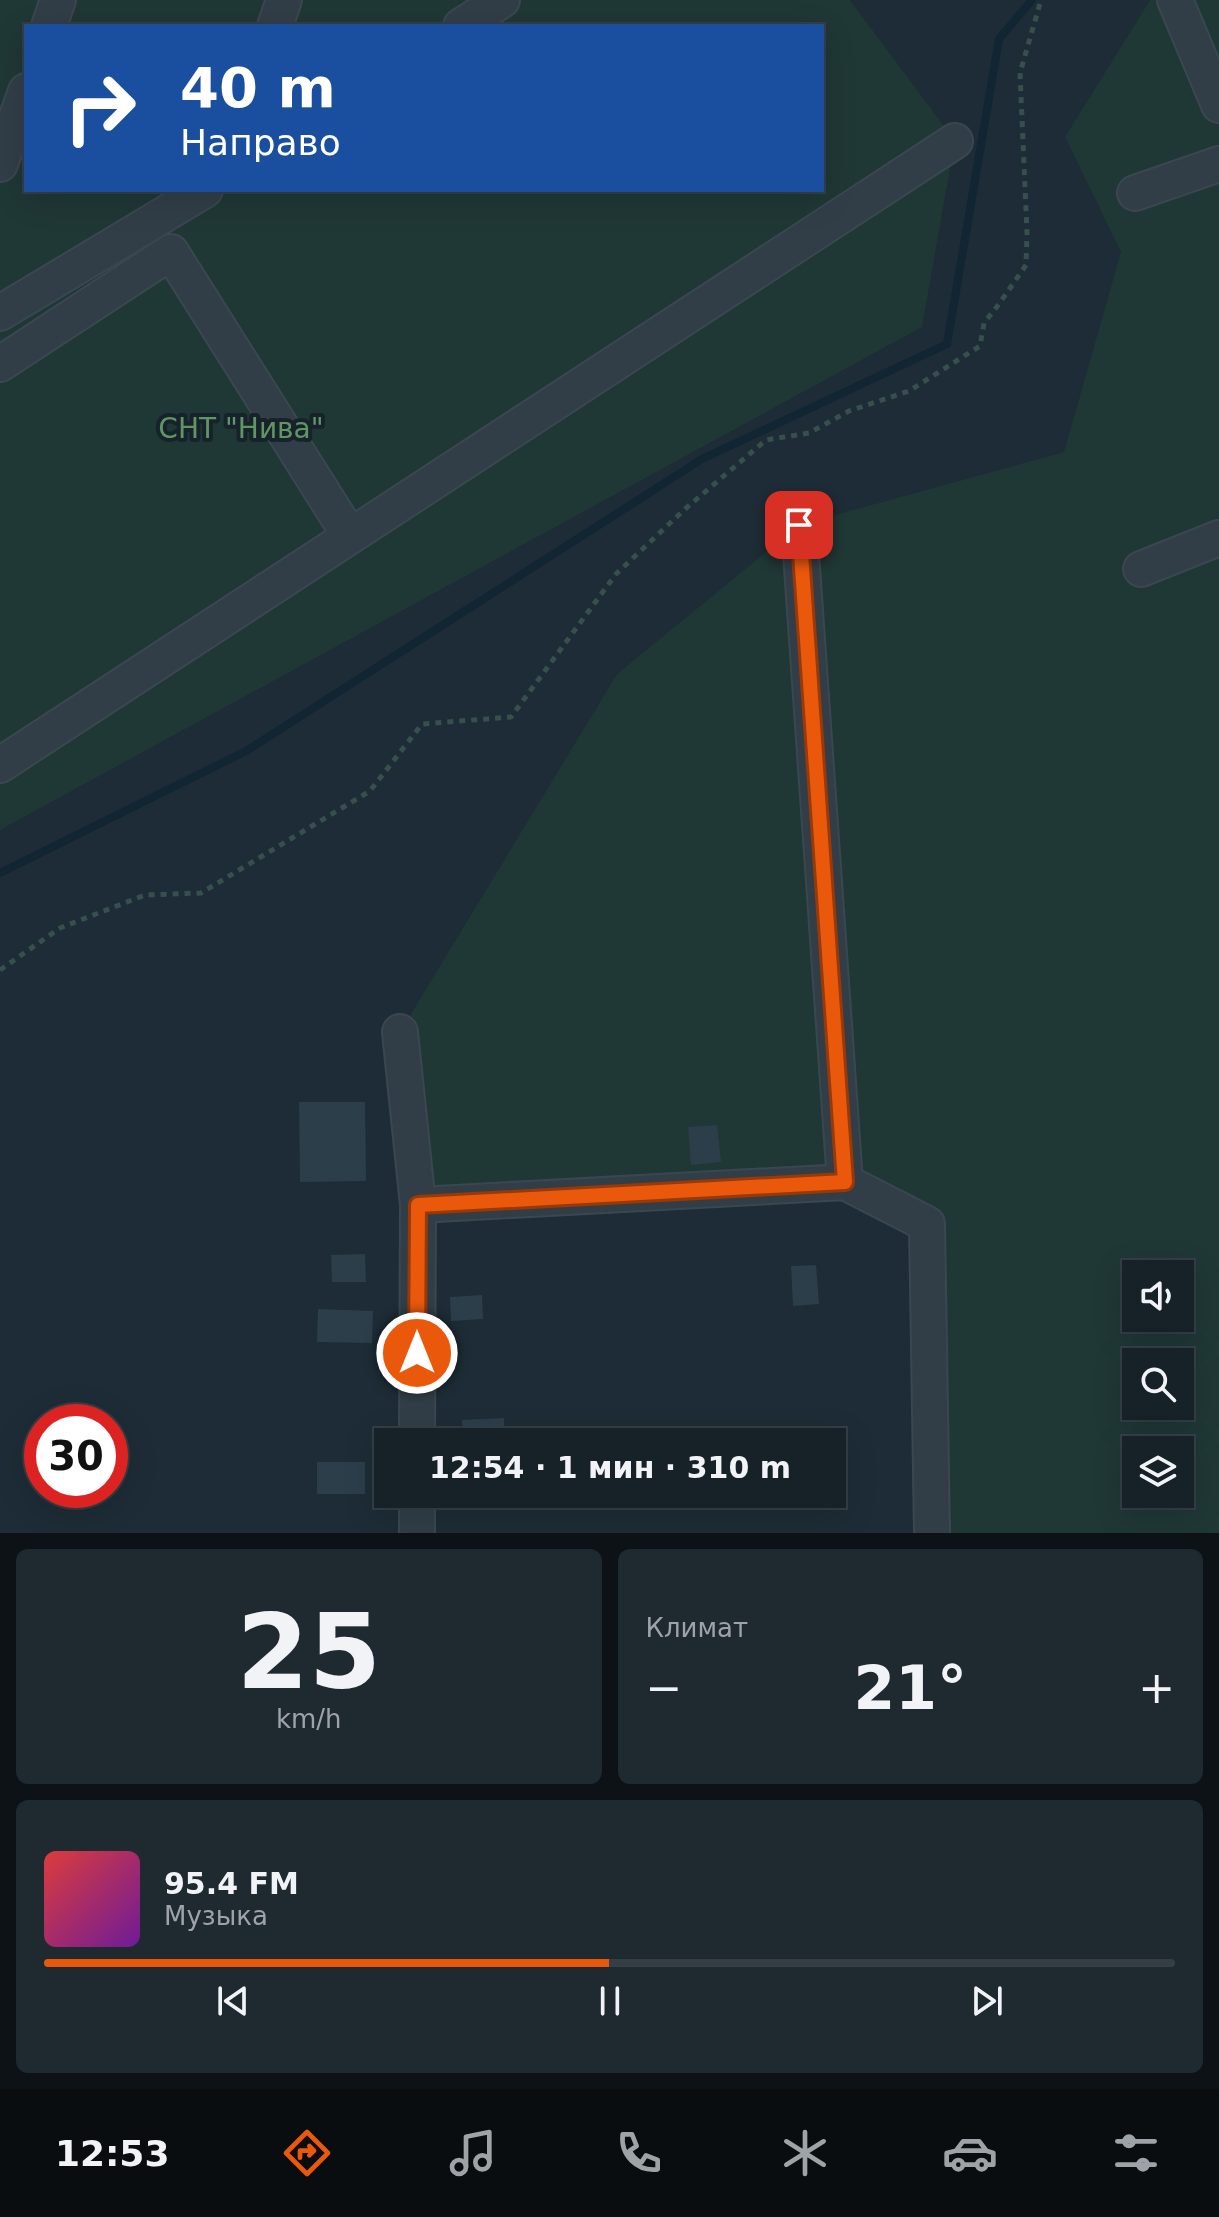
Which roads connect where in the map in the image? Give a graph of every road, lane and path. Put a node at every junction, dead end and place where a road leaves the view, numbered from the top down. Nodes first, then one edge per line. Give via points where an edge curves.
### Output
1 (58, 0) edge
2 (284, 0) edge
3 (502, 0) edge
4 (1041, 0) edge
5 (1175, 0) edge
6 (50, 24) edge
7 (276, 24) edge
8 (464, 24) edge
9 (24, 97) edge
10 (1219, 105) edge
11 (955, 141) dead end
12 (0, 164) edge
13 (1219, 164) edge
14 (202, 192) edge
15 (1135, 193) dead end
16 (0, 313) edge
17 (0, 364) edge
18 (799, 525) dead end
19 (350, 536) junction
20 (1219, 538) edge
21 (1141, 569) dead end
22 (0, 765) edge
23 (0, 970) edge
24 (400, 1032) dead end
25 (845, 1182) junction
26 (418, 1205) junction
27 (417, 1428) edge
28 (417, 1508) edge
29 (417, 1533) edge
30 (932, 1533) edge

1 - 6 street
2 - 7 street
3 - 8 street
4 - 23 path via 1020,73 1026,265 984,323 980,346 909,391 849,411 809,433 766,440 616,574 511,717 422,724 370,791 201,893 145,895 60,928
5 - 10 street
9 - 12 street
11 - 19 street
13 - 15 street
14 - 16 street
17 - 19 street via 171,252
18 - 25 street
19 - 22 street
20 - 21 street
24 - 26 street
25 - 26 street
25 - 30 street via 927,1224
26 - 27 street
28 - 29 street

